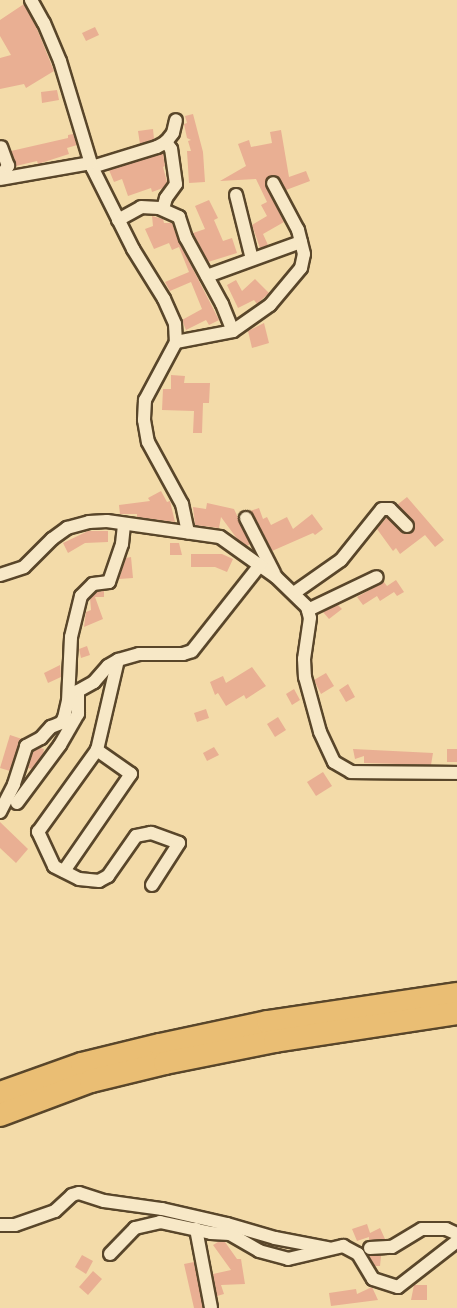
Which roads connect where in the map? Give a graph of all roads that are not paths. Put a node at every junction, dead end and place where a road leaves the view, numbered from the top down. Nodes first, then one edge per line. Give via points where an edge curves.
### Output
1 (31, 0) edge
2 (176, 120) dead end
3 (166, 142) junction
4 (1, 147) edge
5 (92, 165) junction
6 (0, 178) edge
7 (273, 183) dead end
8 (236, 195) dead end
9 (163, 209) junction
10 (118, 219) junction
11 (301, 242) junction
12 (252, 259) junction
13 (207, 276) junction
14 (233, 331) junction
15 (176, 342) junction
16 (246, 518) dead end
17 (124, 524) junction
18 (407, 526) dead end
19 (188, 532) junction
20 (260, 565) junction
21 (0, 575) edge
22 (276, 577) junction
23 (376, 578) dead end
24 (294, 593) junction
25 (308, 610) junction
26 (118, 660) junction
27 (97, 750) junction
28 (457, 773) edge
29 (17, 803) dead end
30 (0, 812) edge
31 (64, 871) junction
32 (152, 885) dead end
33 (457, 994) edge
34 (457, 1013) edge
35 (0, 1093) edge
36 (0, 1115) edge
37 (0, 1225) edge
38 (196, 1228) junction
39 (457, 1234) edge
40 (457, 1241) edge
41 (332, 1248) junction
42 (370, 1248) dead end
43 (110, 1254) dead end
44 (211, 1308) edge

1 - 5 street via 60,61
2 - 3 street
3 - 5 street
3 - 9 street via 171,149 176,184
4 - 6 street via 8,166
5 - 6 street
5 - 10 street
7 - 11 street
8 - 12 street
9 - 10 street via 137,207
9 - 13 street via 179,217
10 - 15 street via 164,298 175,324
11 - 12 street
11 - 14 street via 301,268 270,305
12 - 13 street
13 - 14 street
14 - 15 street
15 - 19 street via 145,400 144,420 148,442 182,504
16 - 22 street
17 - 19 street
17 - 21 street via 89,522 67,528 24,567
17 - 30 street via 122,544 109,582 93,584 81,596 70,637 64,718 26,746
18 - 24 street via 390,509 381,509 341,560
19 - 20 street via 220,537
20 - 22 street
20 - 26 street via 192,651 139,654
22 - 24 street
23 - 25 street
24 - 25 street
25 - 28 street via 305,677 320,732 334,762 351,772
26 - 27 street
26 - 29 street via 78,691 78,714
27 - 31 street via 38,832 54,866
27 - 31 street via 131,774
31 - 32 street via 79,879 99,881 108,876 136,836 151,833 179,843
33 - 35 highway via 268,1022 171,1043 82,1064
34 - 36 highway via 275,1041 165,1063 91,1081
37 - 41 street via 15,1226 55,1211 79,1193
38 - 41 street via 230,1234 259,1251 288,1259
38 - 43 street via 160,1222 140,1226 122,1238
38 - 44 street
39 - 42 street via 446,1229 422,1229 392,1247
40 - 41 street via 398,1287 373,1280 358,1254 343,1246

